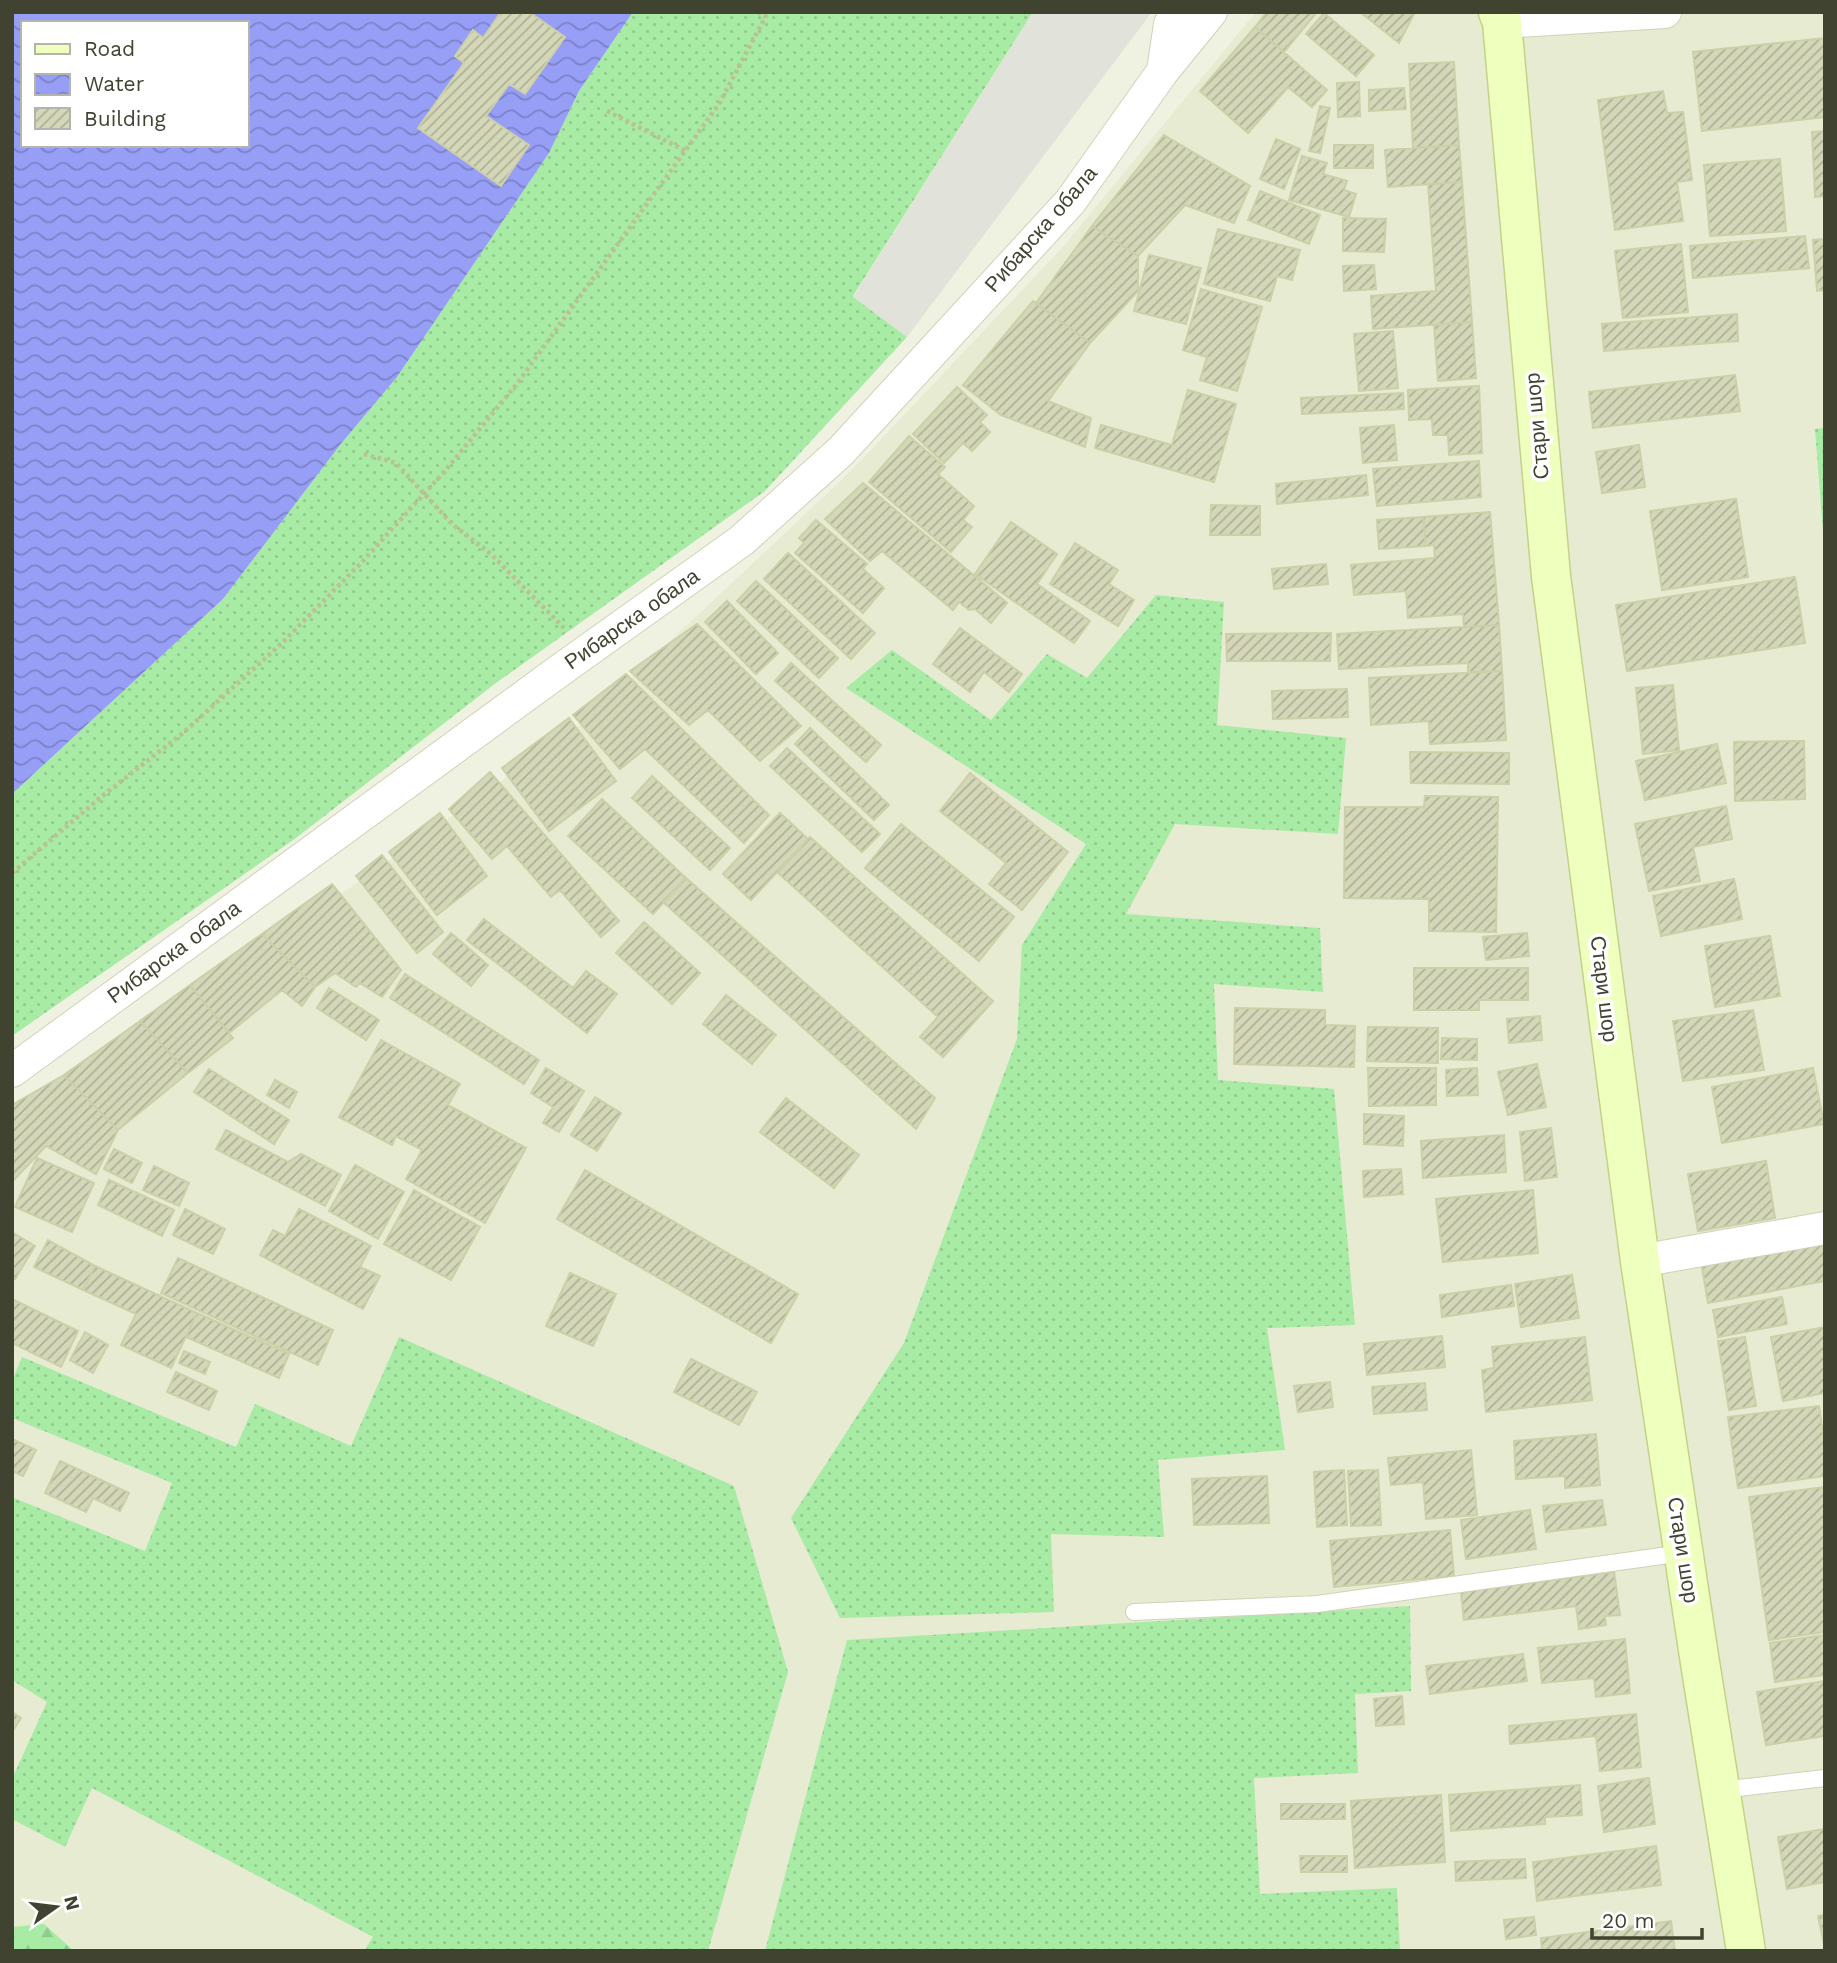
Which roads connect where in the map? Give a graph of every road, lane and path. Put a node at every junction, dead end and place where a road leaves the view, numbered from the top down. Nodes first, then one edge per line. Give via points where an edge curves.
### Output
1 (758, 12) edge
2 (1179, 12) edge
3 (1211, 12) edge
4 (1664, 12) edge
5 (767, 15) edge
6 (1501, 16) edge
7 (1163, 71) junction
8 (607, 111) dead end
9 (685, 151) junction
10 (365, 454) dead end
11 (424, 493) junction
12 (584, 653) junction
13 (12, 873) edge
14 (12, 1070) edge
15 (1825, 1228) edge
16 (1640, 1261) junction
17 (1683, 1553) junction
18 (1134, 1612) dead end
19 (1825, 1778) edge
20 (1721, 1790) junction
21 (1746, 1951) edge

1 - 5 path
2 - 7 street, Рибарска обала via 1170,24
3 - 7 street, Рибарска обала
4 - 6 street
5 - 9 path via 719,104
6 - 16 main road, Стари шор via 1551,576
7 - 12 street, Рибарска обала via 1070,202 841,451 741,541
8 - 9 path
9 - 11 path via 516,385
10 - 11 path via 396,463
11 - 12 path via 452,524 507,569
11 - 13 path via 281,643 183,733
12 - 14 street, Рибарска обала
15 - 16 street
16 - 17 main road, Стари шор
17 - 18 lane via 1317,1604
17 - 20 main road, Стари шор
19 - 20 lane
20 - 21 main road, Стари шор

